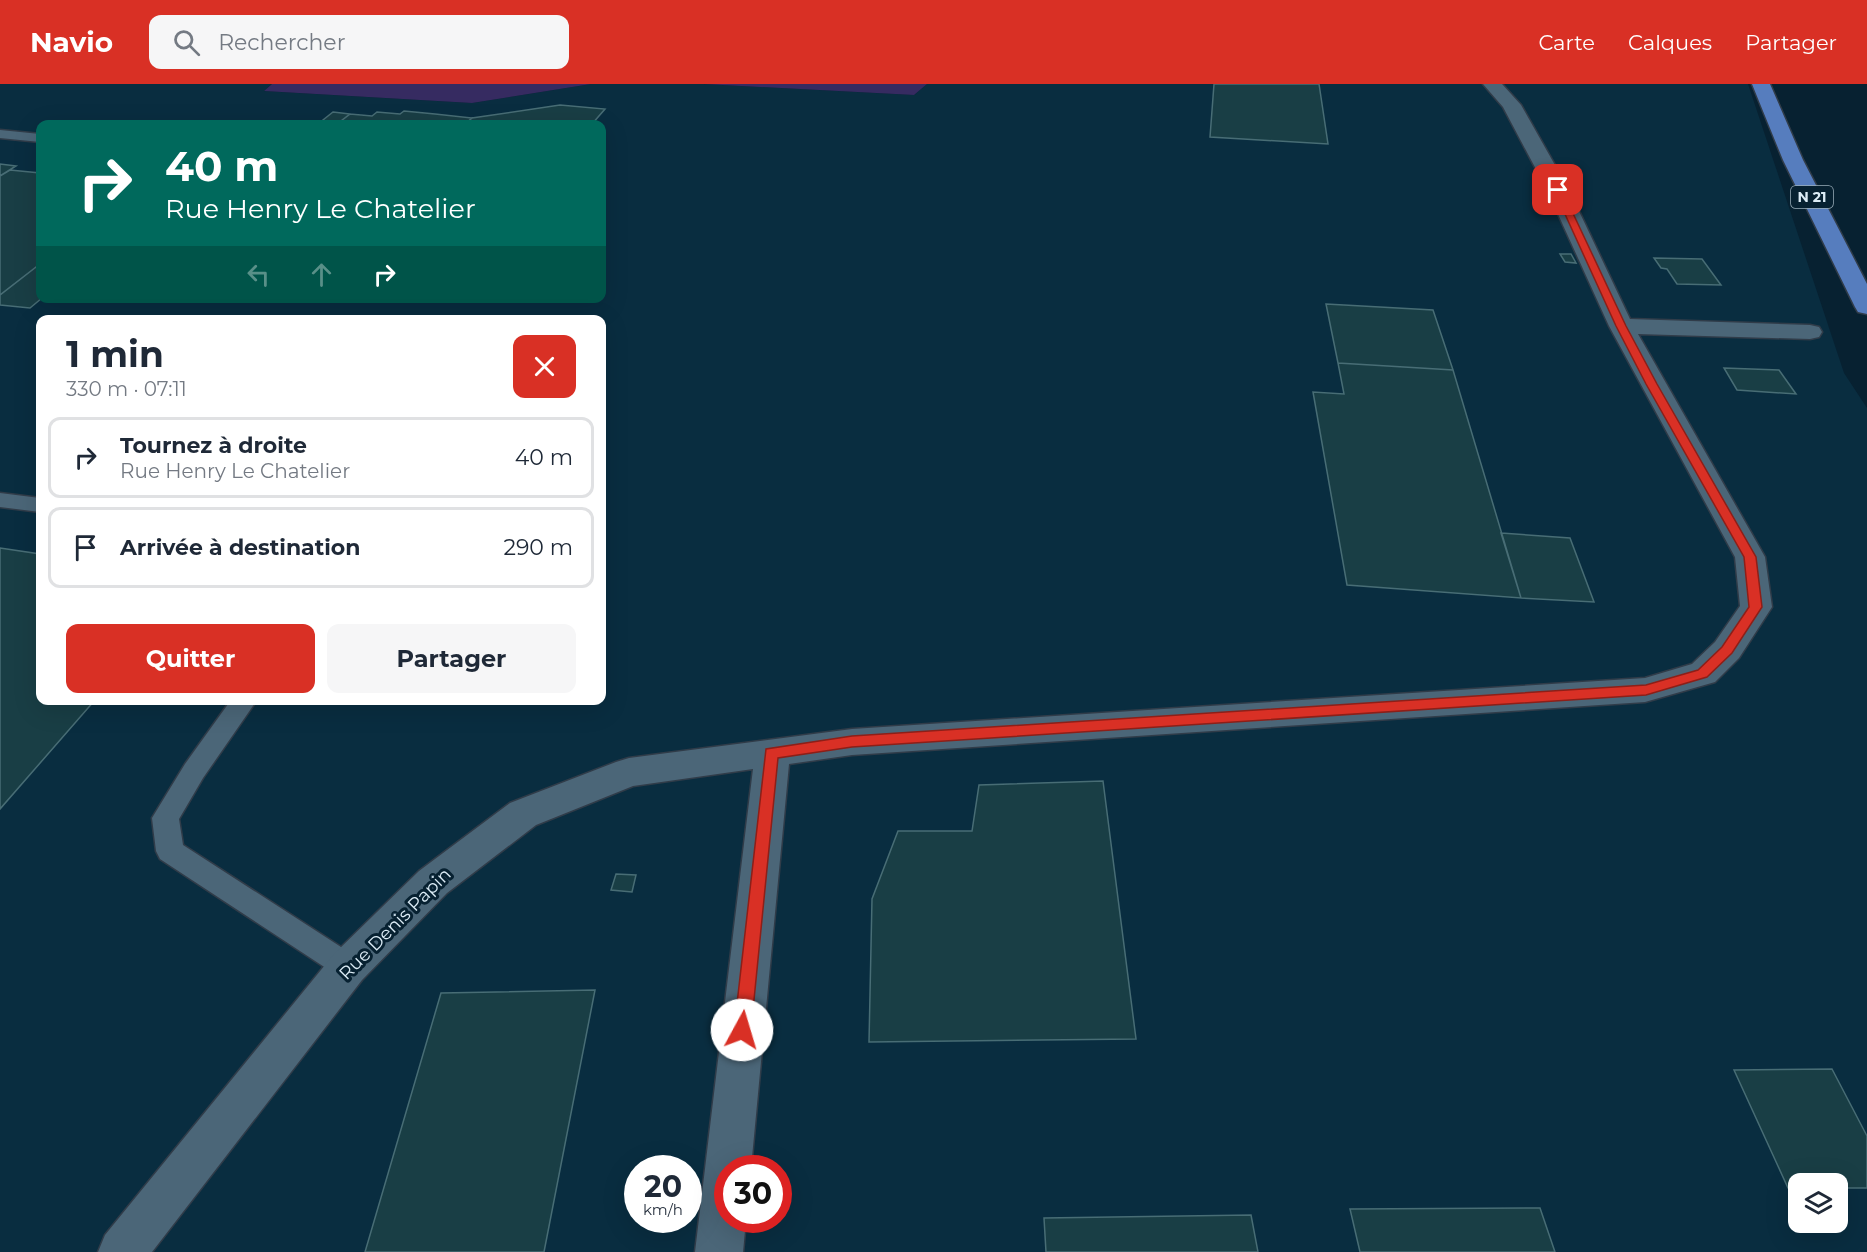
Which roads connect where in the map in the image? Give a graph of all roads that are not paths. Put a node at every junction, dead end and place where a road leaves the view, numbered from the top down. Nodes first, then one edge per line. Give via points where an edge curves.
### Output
1 (1492, 84) edge
2 (1761, 84) edge
3 (0, 134) edge
4 (36, 138) edge
5 (1867, 308) edge
6 (1621, 326) junction
7 (1810, 332) dead end
8 (0, 500) edge
9 (36, 504) edge
10 (241, 705) edge
11 (772, 753) junction
12 (348, 967) junction
13 (730, 1155) edge
14 (721, 1233) edge
15 (122, 1252) edge
16 (719, 1252) edge

1 - 6 street, Rue Denis Papin via 1511,105 1558,190
2 - 5 main road, N 21 via 1793,160
3 - 4 lane
6 - 7 street
6 - 11 street, Rue Denis Papin via 1750,557 1756,607 1727,650 1703,673 1646,690 852,742
8 - 9 lane
10 - 12 lane via 165,818 171,851
11 - 12 street, Rue Denis Papin via 629,772 523,814 432,882
11 - 13 street
12 - 15 street, Rue Denis Papin
14 - 16 street

